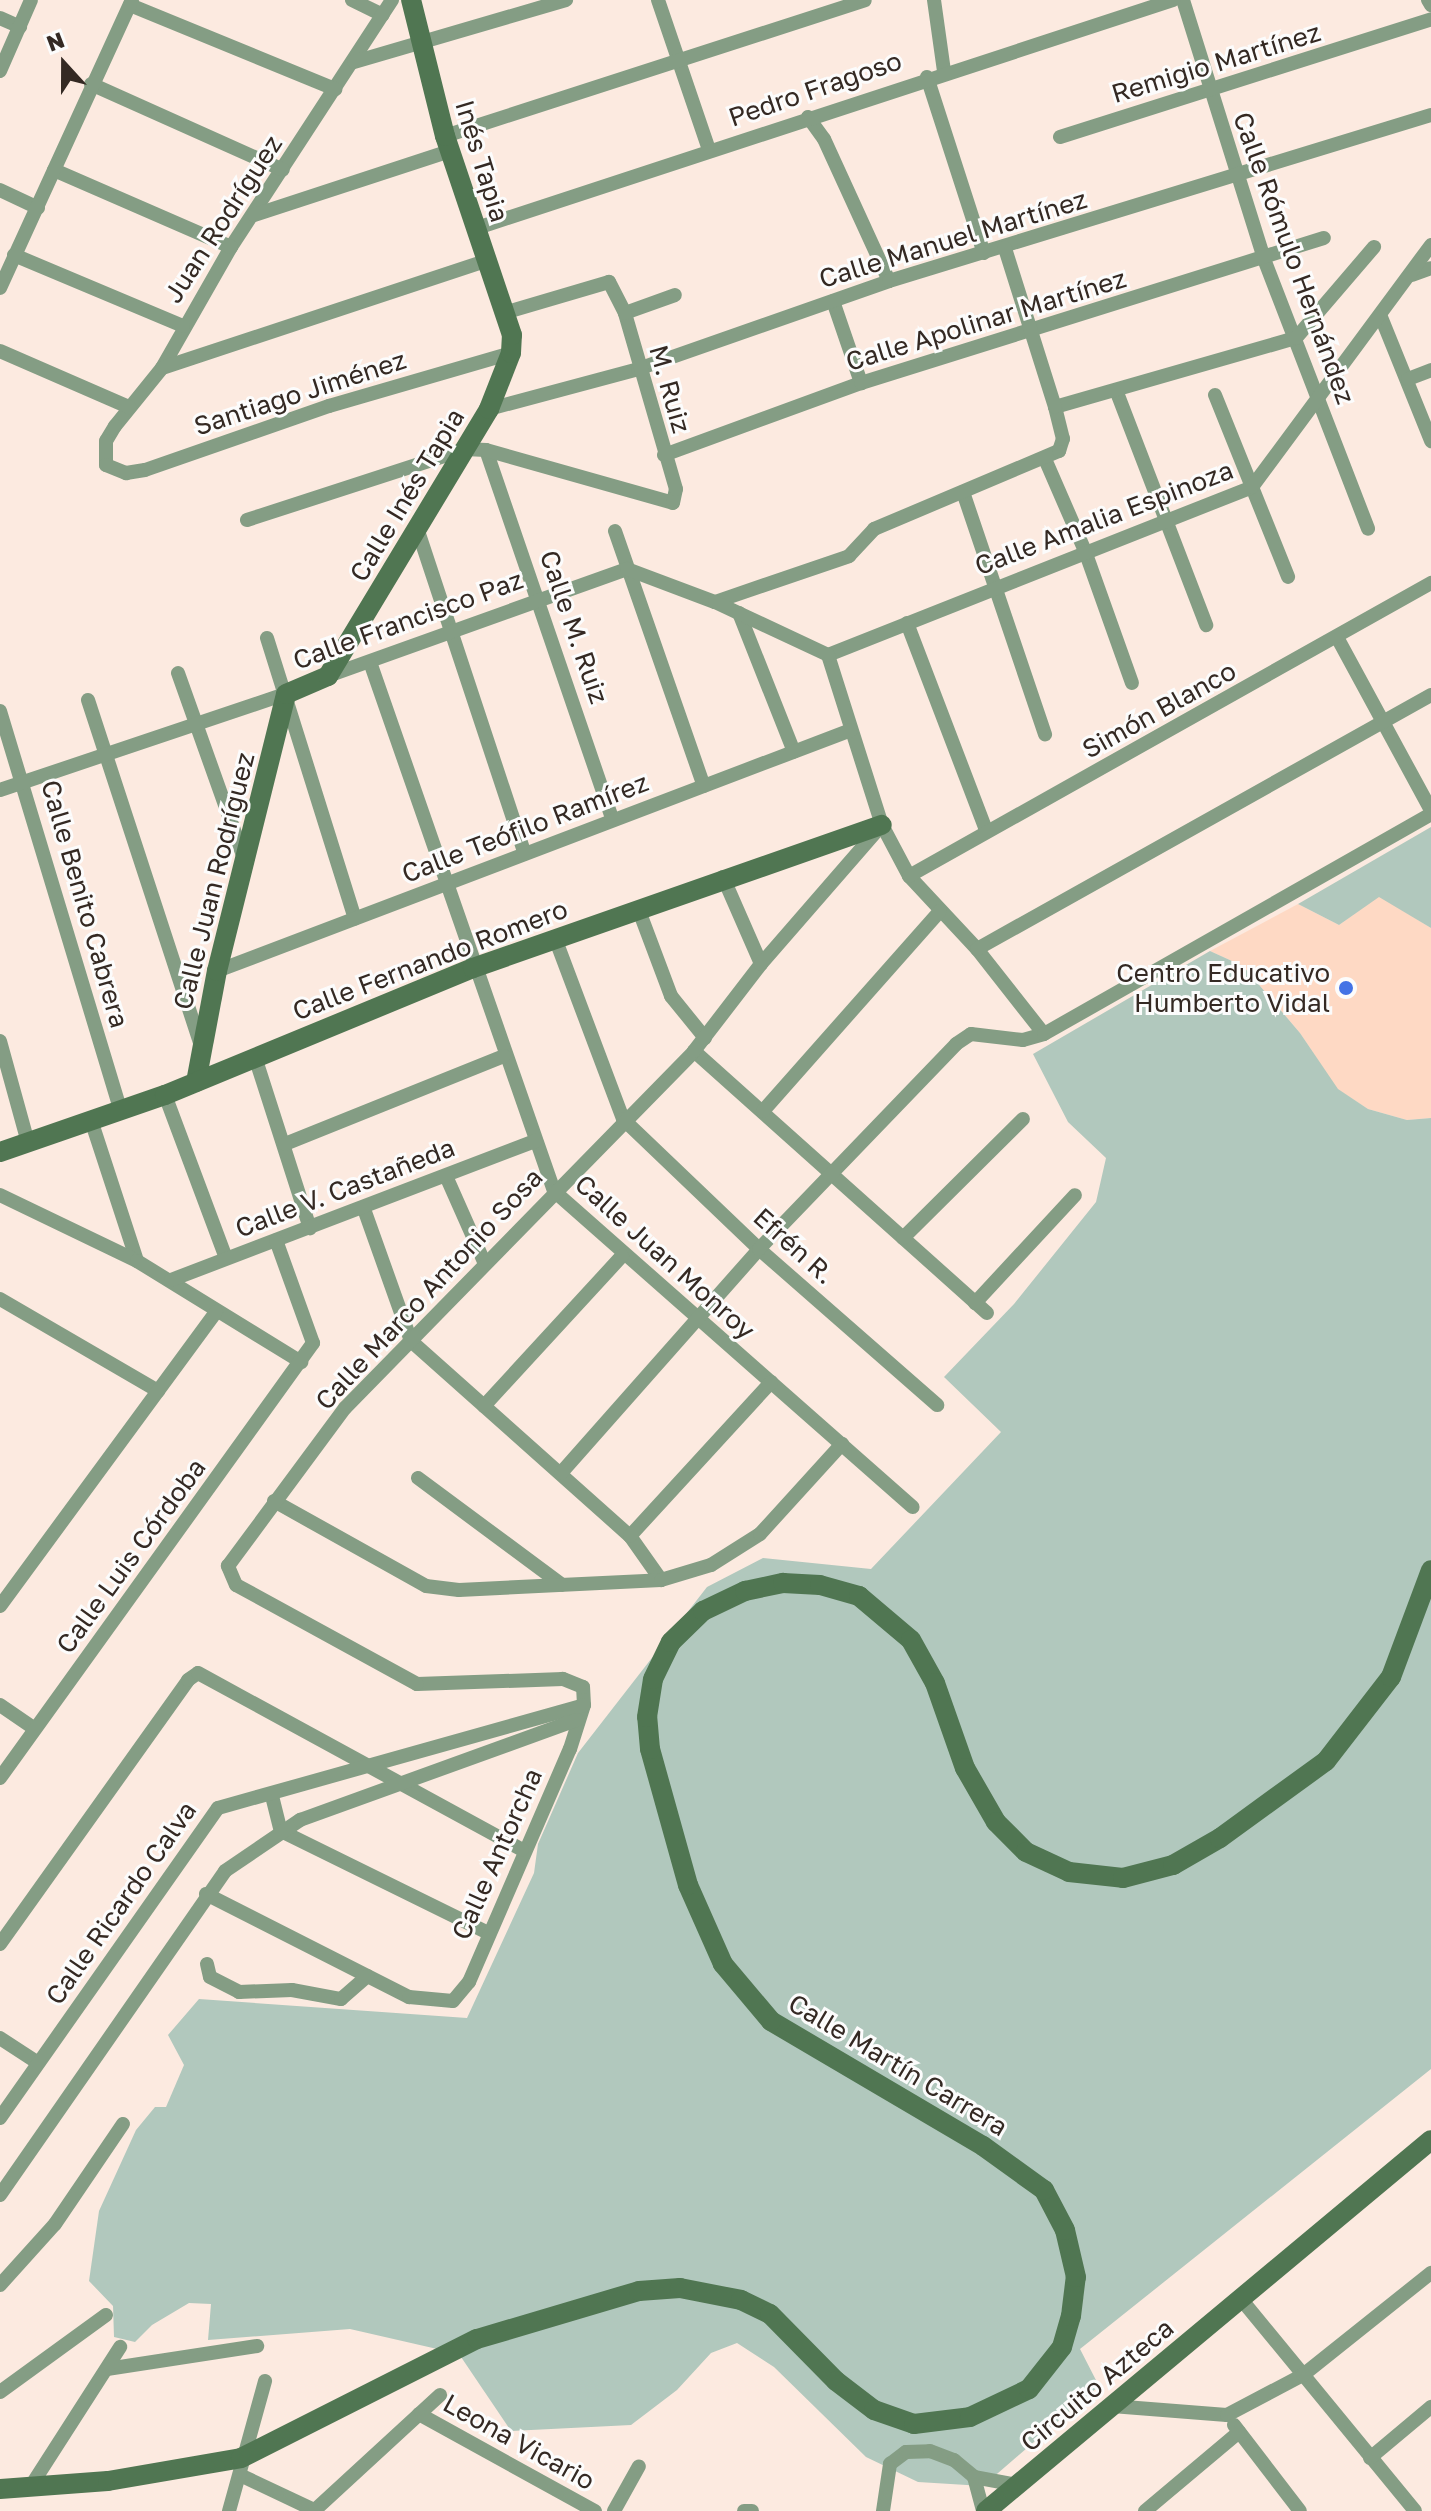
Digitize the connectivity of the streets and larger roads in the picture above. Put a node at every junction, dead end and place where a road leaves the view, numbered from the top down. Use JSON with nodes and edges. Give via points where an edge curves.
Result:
{"nodes":[{"id":1,"x":31,"y":0,"type":"edge"},
{"id":2,"x":352,"y":0,"type":"edge"},
{"id":3,"x":392,"y":0,"type":"edge"},
{"id":4,"x":411,"y":0,"type":"edge"},
{"id":5,"x":566,"y":0,"type":"edge"},
{"id":6,"x":658,"y":0,"type":"edge"},
{"id":7,"x":865,"y":0,"type":"edge"},
{"id":8,"x":934,"y":0,"type":"edge"},
{"id":9,"x":1173,"y":0,"type":"edge"},
{"id":10,"x":1183,"y":0,"type":"edge"},
{"id":11,"x":131,"y":3,"type":"edge"},
{"id":12,"x":383,"y":15,"type":"junction"},
{"id":13,"x":0,"y":18,"type":"edge"},
{"id":14,"x":1431,"y":19,"type":"edge"},
{"id":15,"x":20,"y":27,"type":"junction"},
{"id":16,"x":422,"y":45,"type":"junction"},
{"id":17,"x":678,"y":60,"type":"junction"},
{"id":18,"x":354,"y":62,"type":"junction"},
{"id":19,"x":0,"y":71,"type":"edge"},
{"id":20,"x":944,"y":71,"type":"junction"},
{"id":21,"x":927,"y":77,"type":"junction"},
{"id":22,"x":91,"y":84,"type":"junction"},
{"id":23,"x":335,"y":89,"type":"junction"},
{"id":24,"x":1210,"y":92,"type":"junction"},
{"id":25,"x":1431,"y":115,"type":"edge"},
{"id":26,"x":808,"y":117,"type":"junction"},
{"id":27,"x":1060,"y":137,"type":"dead end"},
{"id":28,"x":448,"y":143,"type":"junction"},
{"id":29,"x":709,"y":150,"type":"junction"},
{"id":30,"x":54,"y":170,"type":"junction"},
{"id":31,"x":283,"y":170,"type":"junction"},
{"id":32,"x":1236,"y":174,"type":"junction"},
{"id":33,"x":0,"y":190,"type":"edge"},
{"id":34,"x":38,"y":208,"type":"junction"},
{"id":35,"x":254,"y":215,"type":"junction"},
{"id":36,"x":474,"y":229,"type":"junction"},
{"id":37,"x":1324,"y":238,"type":"dead end"},
{"id":38,"x":1431,"y":245,"type":"edge"},
{"id":39,"x":231,"y":247,"type":"junction"},
{"id":40,"x":1374,"y":247,"type":"dead end"},
{"id":41,"x":1005,"y":248,"type":"junction"},
{"id":42,"x":984,"y":253,"type":"junction"},
{"id":43,"x":14,"y":255,"type":"junction"},
{"id":44,"x":1264,"y":259,"type":"junction"},
{"id":45,"x":486,"y":261,"type":"junction"},
{"id":46,"x":1431,"y":268,"type":"edge"},
{"id":47,"x":1412,"y":275,"type":"junction"},
{"id":48,"x":889,"y":281,"type":"junction"},
{"id":49,"x":0,"y":288,"type":"edge"},
{"id":50,"x":675,"y":295,"type":"dead end"},
{"id":51,"x":833,"y":301,"type":"junction"},
{"id":52,"x":504,"y":313,"type":"junction"},
{"id":53,"x":625,"y":313,"type":"junction"},
{"id":54,"x":1381,"y":317,"type":"junction"},
{"id":55,"x":183,"y":326,"type":"junction"},
{"id":56,"x":1034,"y":331,"type":"junction"},
{"id":57,"x":1296,"y":338,"type":"junction"},
{"id":58,"x":512,"y":344,"type":"junction"},
{"id":59,"x":0,"y":351,"type":"edge"},
{"id":60,"x":162,"y":368,"type":"junction"},
{"id":61,"x":638,"y":369,"type":"junction"},
{"id":62,"x":1431,"y":370,"type":"edge"},
{"id":63,"x":1408,"y":379,"type":"junction"},
{"id":64,"x":861,"y":383,"type":"junction"},
{"id":65,"x":1116,"y":390,"type":"junction"},
{"id":66,"x":1215,"y":395,"type":"dead end"},
{"id":67,"x":1320,"y":401,"type":"junction"},
{"id":68,"x":129,"y":407,"type":"junction"},
{"id":69,"x":1055,"y":407,"type":"junction"},
{"id":70,"x":489,"y":409,"type":"junction"},
{"id":71,"x":1431,"y":441,"type":"edge"},
{"id":72,"x":475,"y":450,"type":"junction"},
{"id":73,"x":664,"y":455,"type":"junction"},
{"id":74,"x":1045,"y":459,"type":"junction"},
{"id":75,"x":106,"y":465,"type":"joint"},
{"id":76,"x":1252,"y":487,"type":"junction"},
{"id":77,"x":963,"y":492,"type":"junction"},
{"id":78,"x":247,"y":520,"type":"dead end"},
{"id":79,"x":1163,"y":520,"type":"junction"},
{"id":80,"x":417,"y":528,"type":"junction"},
{"id":81,"x":1368,"y":529,"type":"dead end"},
{"id":82,"x":615,"y":531,"type":"dead end"},
{"id":83,"x":1085,"y":551,"type":"junction"},
{"id":84,"x":627,"y":569,"type":"junction"},
{"id":85,"x":1288,"y":577,"type":"dead end"},
{"id":86,"x":1431,"y":583,"type":"edge"},
{"id":87,"x":993,"y":586,"type":"junction"},
{"id":88,"x":540,"y":599,"type":"junction"},
{"id":89,"x":715,"y":602,"type":"junction"},
{"id":90,"x":739,"y":613,"type":"junction"},
{"id":91,"x":907,"y":623,"type":"junction"},
{"id":92,"x":1206,"y":625,"type":"dead end"},
{"id":93,"x":452,"y":631,"type":"junction"},
{"id":94,"x":267,"y":638,"type":"dead end"},
{"id":95,"x":1338,"y":639,"type":"junction"},
{"id":96,"x":828,"y":655,"type":"junction"},
{"id":97,"x":370,"y":662,"type":"junction"},
{"id":98,"x":178,"y":673,"type":"dead end"},
{"id":99,"x":328,"y":676,"type":"junction"},
{"id":100,"x":1132,"y":683,"type":"dead end"},
{"id":101,"x":286,"y":694,"type":"junction"},
{"id":102,"x":1431,"y":695,"type":"edge"},
{"id":103,"x":88,"y":700,"type":"dead end"},
{"id":104,"x":0,"y":711,"type":"edge"},
{"id":105,"x":194,"y":722,"type":"junction"},
{"id":106,"x":1383,"y":725,"type":"junction"},
{"id":107,"x":851,"y":730,"type":"junction"},
{"id":108,"x":1045,"y":734,"type":"dead end"},
{"id":109,"x":107,"y":751,"type":"junction"},
{"id":110,"x":794,"y":752,"type":"junction"},
{"id":111,"x":24,"y":781,"type":"junction"},
{"id":112,"x":704,"y":786,"type":"junction"},
{"id":113,"x":0,"y":790,"type":"edge"},
{"id":114,"x":1431,"y":812,"type":"edge"},
{"id":115,"x":613,"y":820,"type":"junction"},
{"id":116,"x":882,"y":825,"type":"junction"},
{"id":117,"x":986,"y":830,"type":"junction"},
{"id":118,"x":525,"y":854,"type":"junction"},
{"id":119,"x":246,"y":864,"type":"junction"},
{"id":120,"x":909,"y":876,"type":"junction"},
{"id":121,"x":723,"y":877,"type":"junction"},
{"id":122,"x":444,"y":885,"type":"junction"},
{"id":123,"x":638,"y":908,"type":"junction"},
{"id":124,"x":940,"y":911,"type":"junction"},
{"id":125,"x":355,"y":918,"type":"junction"},
{"id":126,"x":555,"y":938,"type":"junction"},
{"id":127,"x":977,"y":949,"type":"junction"},
{"id":128,"x":761,"y":964,"type":"junction"},
{"id":129,"x":473,"y":968,"type":"junction"},
{"id":130,"x":217,"y":971,"type":"junction"},
{"id":131,"x":1044,"y":1034,"type":"junction"},
{"id":132,"x":705,"y":1038,"type":"junction"},
{"id":133,"x":0,"y":1041,"type":"edge"},
{"id":134,"x":201,"y":1046,"type":"junction"},
{"id":135,"x":694,"y":1051,"type":"junction"},
{"id":136,"x":504,"y":1056,"type":"junction"},
{"id":137,"x":255,"y":1057,"type":"junction"},
{"id":138,"x":196,"y":1082,"type":"junction"},
{"id":139,"x":165,"y":1095,"type":"junction"},
{"id":140,"x":763,"y":1111,"type":"junction"},
{"id":141,"x":121,"y":1112,"type":"junction"},
{"id":142,"x":623,"y":1119,"type":"junction"},
{"id":143,"x":1023,"y":1119,"type":"dead end"},
{"id":144,"x":91,"y":1120,"type":"junction"},
{"id":145,"x":535,"y":1141,"type":"junction"},
{"id":146,"x":28,"y":1143,"type":"junction"},
{"id":147,"x":285,"y":1144,"type":"junction"},
{"id":148,"x":0,"y":1152,"type":"edge"},
{"id":149,"x":831,"y":1175,"type":"junction"},
{"id":150,"x":446,"y":1176,"type":"junction"},
{"id":151,"x":554,"y":1191,"type":"junction"},
{"id":152,"x":0,"y":1195,"type":"edge"},
{"id":153,"x":1075,"y":1195,"type":"dead end"},
{"id":154,"x":364,"y":1209,"type":"junction"},
{"id":155,"x":310,"y":1228,"type":"junction"},
{"id":156,"x":903,"y":1238,"type":"junction"},
{"id":157,"x":276,"y":1240,"type":"junction"},
{"id":158,"x":759,"y":1249,"type":"junction"},
{"id":159,"x":622,"y":1256,"type":"junction"},
{"id":160,"x":226,"y":1258,"type":"junction"},
{"id":161,"x":137,"y":1261,"type":"junction"},
{"id":162,"x":485,"y":1264,"type":"junction"},
{"id":163,"x":171,"y":1280,"type":"junction"},
{"id":164,"x":0,"y":1299,"type":"edge"},
{"id":165,"x":975,"y":1303,"type":"junction"},
{"id":166,"x":216,"y":1312,"type":"junction"},
{"id":167,"x":987,"y":1313,"type":"dead end"},
{"id":168,"x":697,"y":1320,"type":"junction"},
{"id":169,"x":411,"y":1341,"type":"junction"},
{"id":170,"x":301,"y":1362,"type":"junction"},
{"id":171,"x":771,"y":1382,"type":"junction"},
{"id":172,"x":158,"y":1391,"type":"junction"},
{"id":173,"x":937,"y":1405,"type":"dead end"},
{"id":174,"x":484,"y":1406,"type":"junction"},
{"id":175,"x":842,"y":1444,"type":"junction"},
{"id":176,"x":561,"y":1473,"type":"junction"},
{"id":177,"x":418,"y":1478,"type":"dead end"},
{"id":178,"x":274,"y":1501,"type":"junction"},
{"id":179,"x":913,"y":1507,"type":"dead end"},
{"id":180,"x":630,"y":1536,"type":"junction"},
{"id":181,"x":1431,"y":1570,"type":"edge"},
{"id":182,"x":661,"y":1580,"type":"junction"},
{"id":183,"x":562,"y":1585,"type":"junction"},
{"id":184,"x":2,"y":1601,"type":"edge"},
{"id":185,"x":0,"y":1705,"type":"edge"},
{"id":186,"x":584,"y":1705,"type":"junction"},
{"id":187,"x":577,"y":1720,"type":"junction"},
{"id":188,"x":35,"y":1729,"type":"junction"},
{"id":189,"x":372,"y":1767,"type":"junction"},
{"id":190,"x":0,"y":1778,"type":"edge"},
{"id":191,"x":397,"y":1786,"type":"junction"},
{"id":192,"x":272,"y":1796,"type":"junction"},
{"id":193,"x":281,"y":1831,"type":"junction"},
{"id":194,"x":522,"y":1850,"type":"junction"},
{"id":195,"x":206,"y":1894,"type":"junction"},
{"id":196,"x":488,"y":1933,"type":"junction"},
{"id":197,"x":0,"y":1944,"type":"edge"},
{"id":198,"x":207,"y":1964,"type":"dead end"},
{"id":199,"x":367,"y":1976,"type":"junction"},
{"id":200,"x":0,"y":2038,"type":"edge"},
{"id":201,"x":38,"y":2063,"type":"junction"},
{"id":202,"x":0,"y":2118,"type":"edge"},
{"id":203,"x":123,"y":2124,"type":"dead end"},
{"id":204,"x":1431,"y":2140,"type":"edge"},
{"id":205,"x":0,"y":2195,"type":"edge"},
{"id":206,"x":1431,"y":2273,"type":"edge"},
{"id":207,"x":0,"y":2285,"type":"edge"},
{"id":208,"x":1241,"y":2299,"type":"junction"},
{"id":209,"x":106,"y":2315,"type":"dead end"},
{"id":210,"x":257,"y":2346,"type":"dead end"},
{"id":211,"x":120,"y":2347,"type":"dead end"},
{"id":212,"x":107,"y":2369,"type":"junction"},
{"id":213,"x":1303,"y":2375,"type":"junction"},
{"id":214,"x":265,"y":2381,"type":"dead end"},
{"id":215,"x":0,"y":2392,"type":"edge"},
{"id":216,"x":440,"y":2395,"type":"dead end"},
{"id":217,"x":1112,"y":2406,"type":"junction"},
{"id":218,"x":1431,"y":2407,"type":"edge"},
{"id":219,"x":419,"y":2414,"type":"junction"},
{"id":220,"x":1227,"y":2415,"type":"junction"},
{"id":221,"x":1239,"y":2432,"type":"junction"},
{"id":222,"x":1370,"y":2458,"type":"junction"},
{"id":223,"x":639,"y":2466,"type":"dead end"},
{"id":224,"x":241,"y":2467,"type":"junction"},
{"id":225,"x":974,"y":2477,"type":"junction"},
{"id":226,"x":1017,"y":2485,"type":"junction"},
{"id":227,"x":0,"y":2489,"type":"edge"},
{"id":228,"x":29,"y":2489,"type":"junction"},
{"id":229,"x":229,"y":2511,"type":"edge"},
{"id":230,"x":316,"y":2511,"type":"edge"},
{"id":231,"x":595,"y":2511,"type":"edge"},
{"id":232,"x":614,"y":2511,"type":"edge"},
{"id":233,"x":744,"y":2511,"type":"edge"},
{"id":234,"x":752,"y":2511,"type":"edge"},
{"id":235,"x":883,"y":2511,"type":"edge"},
{"id":236,"x":984,"y":2511,"type":"edge"},
{"id":237,"x":1145,"y":2511,"type":"edge"},
{"id":238,"x":1299,"y":2511,"type":"edge"},
{"id":239,"x":1415,"y":2511,"type":"edge"}],
"edges":[{"from":1,"to":15,"type":"street"},
{"from":2,"to":12,"type":"street"},
{"from":3,"to":12,"type":"street","name":"Juan Rodríguez"},
{"from":4,"to":16,"type":"street","name":"Inés Tapia"},
{"from":5,"to":16,"type":"street"},
{"from":6,"to":17,"type":"street"},
{"from":7,"to":17,"type":"street"},
{"from":8,"to":20,"type":"street"},
{"from":9,"to":20,"type":"street","name":"Pedro Fragoso"},
{"from":10,"to":24,"type":"street","name":"Calle Rómulo Hernández"},
{"from":11,"to":22,"type":"street"},
{"from":11,"to":23,"type":"street"},
{"from":12,"to":18,"type":"street","name":"Juan Rodríguez"},
{"from":13,"to":15,"type":"street"},
{"from":14,"to":24,"type":"street","name":"Remigio Martínez"},
{"from":15,"to":19,"type":"street"},
{"from":16,"to":18,"type":"street"},
{"from":16,"to":28,"type":"street","name":"Inés Tapia"},
{"from":17,"to":28,"type":"street"},
{"from":17,"to":29,"type":"street"},
{"from":18,"to":23,"type":"street","name":"Juan Rodríguez"},
{"from":20,"to":21,"type":"street","name":"Pedro Fragoso"},
{"from":21,"to":26,"type":"street","name":"Pedro Fragoso"},
{"from":21,"to":42,"type":"street"},
{"from":22,"to":30,"type":"street"},
{"from":22,"to":31,"type":"street"},
{"from":23,"to":31,"type":"street","name":"Juan Rodríguez"},
{"from":24,"to":27,"type":"street","name":"Remigio Martínez"},
{"from":24,"to":32,"type":"street","name":"Calle Rómulo Hernández"},
{"from":25,"to":32,"type":"street","name":"Calle Manuel Martínez"},
{"from":26,"to":29,"type":"street","name":"Pedro Fragoso"},
{"from":26,"to":48,"type":"street","via":[[824,139]]},
{"from":28,"to":35,"type":"street"},
{"from":28,"to":36,"type":"street","name":"Inés Tapia"},
{"from":29,"to":36,"type":"street","name":"Pedro Fragoso"},
{"from":30,"to":34,"type":"street"},
{"from":30,"to":39,"type":"street"},
{"from":31,"to":35,"type":"street","name":"Juan Rodríguez"},
{"from":32,"to":41,"type":"street","name":"Calle Manuel Martínez"},
{"from":32,"to":44,"type":"street","name":"Calle Rómulo Hernández"},
{"from":33,"to":34,"type":"street"},
{"from":34,"to":43,"type":"street"},
{"from":35,"to":39,"type":"street","name":"Juan Rodríguez"},
{"from":36,"to":45,"type":"street","name":"Inés Tapia"},
{"from":37,"to":44,"type":"street","name":"Calle Apolinar Martínez"},
{"from":38,"to":47,"type":"street","name":"Calle Amalia Espinoza"},
{"from":39,"to":55,"type":"street","name":"Juan Rodríguez"},
{"from":40,"to":57,"type":"street"},
{"from":41,"to":42,"type":"street","name":"Calle Manuel Martínez"},
{"from":41,"to":56,"type":"street"},
{"from":42,"to":48,"type":"street","name":"Calle Manuel Martínez"},
{"from":43,"to":49,"type":"street"},
{"from":43,"to":55,"type":"street"},
{"from":44,"to":56,"type":"street","name":"Calle Apolinar Martínez"},
{"from":44,"to":57,"type":"street","name":"Calle Rómulo Hernández"},
{"from":45,"to":52,"type":"street","name":"Inés Tapia"},
{"from":45,"to":60,"type":"street"},
{"from":46,"to":47,"type":"street"},
{"from":47,"to":54,"type":"street","name":"Calle Amalia Espinoza"},
{"from":48,"to":51,"type":"street","name":"Calle Manuel Martínez"},
{"from":50,"to":53,"type":"street"},
{"from":51,"to":61,"type":"street","name":"Calle Manuel Martínez"},
{"from":51,"to":64,"type":"street"},
{"from":52,"to":53,"type":"street","name":"M. Ruiz","via":[[609,282]]},
{"from":52,"to":58,"type":"street","name":"Inés Tapia"},
{"from":53,"to":61,"type":"street","name":"M. Ruiz"},
{"from":54,"to":63,"type":"street"},
{"from":54,"to":67,"type":"street","name":"Calle Amalia Espinoza"},
{"from":55,"to":60,"type":"street","name":"Juan Rodríguez"},
{"from":56,"to":64,"type":"street","name":"Calle Apolinar Martínez"},
{"from":56,"to":69,"type":"street"},
{"from":57,"to":65,"type":"street"},
{"from":57,"to":67,"type":"street","name":"Calle Rómulo Hernández"},
{"from":58,"to":70,"type":"street","name":"Calle Inés Tapia"},
{"from":58,"to":75,"type":"street","name":"Santiago Jiménez","via":[[145,470],[126,473]]},
{"from":59,"to":68,"type":"street"},
{"from":60,"to":68,"type":"street","name":"Juan Rodríguez"},
{"from":61,"to":70,"type":"street","name":"Calle Manuel Martínez"},
{"from":61,"to":73,"type":"street","name":"M. Ruiz"},
{"from":62,"to":63,"type":"street"},
{"from":63,"to":71,"type":"street"},
{"from":64,"to":73,"type":"street","name":"Calle Apolinar Martínez"},
{"from":65,"to":69,"type":"street"},
{"from":65,"to":79,"type":"street"},
{"from":66,"to":76,"type":"street"},
{"from":67,"to":76,"type":"street","name":"Calle Amalia Espinoza"},
{"from":67,"to":81,"type":"street","name":"Calle Rómulo Hernández"},
{"from":68,"to":75,"type":"street","name":"Juan Rodríguez","via":[[106,441]]},
{"from":69,"to":74,"type":"street","via":[[1063,439],[1059,451]]},
{"from":70,"to":72,"type":"street","name":"Calle Inés Tapia"},
{"from":72,"to":73,"type":"street","name":"M. Ruiz","via":[[666,505],[677,497]]},
{"from":72,"to":78,"type":"street"},
{"from":72,"to":80,"type":"street","name":"Calle Inés Tapia"},
{"from":72,"to":88,"type":"street","name":"Calle M. Ruiz"},
{"from":74,"to":77,"type":"street"},
{"from":74,"to":83,"type":"street"},
{"from":76,"to":79,"type":"street","name":"Calle Amalia Espinoza"},
{"from":76,"to":85,"type":"street"},
{"from":77,"to":87,"type":"street"},
{"from":77,"to":89,"type":"street","via":[[874,529],[849,556]]},
{"from":79,"to":83,"type":"street","name":"Calle Amalia Espinoza"},
{"from":79,"to":92,"type":"street"},
{"from":80,"to":93,"type":"street"},
{"from":80,"to":99,"type":"street","name":"Calle Inés Tapia"},
{"from":82,"to":84,"type":"street"},
{"from":83,"to":87,"type":"street","name":"Calle Amalia Espinoza"},
{"from":83,"to":100,"type":"street"},
{"from":84,"to":88,"type":"street","name":"Calle Francisco Paz"},
{"from":84,"to":89,"type":"street"},
{"from":84,"to":112,"type":"street"},
{"from":86,"to":95,"type":"street","name":"Simón Blanco"},
{"from":87,"to":91,"type":"street","name":"Calle Amalia Espinoza"},
{"from":87,"to":108,"type":"street"},
{"from":88,"to":93,"type":"street","name":"Calle Francisco Paz"},
{"from":88,"to":115,"type":"street","name":"Calle M. Ruiz"},
{"from":89,"to":90,"type":"street"},
{"from":90,"to":96,"type":"street"},
{"from":90,"to":110,"type":"street"},
{"from":91,"to":96,"type":"street","name":"Calle Amalia Espinoza"},
{"from":91,"to":117,"type":"street"},
{"from":93,"to":97,"type":"street","name":"Calle Francisco Paz"},
{"from":93,"to":118,"type":"street"},
{"from":94,"to":101,"type":"street"},
{"from":95,"to":106,"type":"street"},
{"from":95,"to":117,"type":"street","name":"Simón Blanco","via":[[1156,733],[1073,786]]},
{"from":96,"to":107,"type":"street"},
{"from":97,"to":99,"type":"street","name":"Calle Francisco Paz"},
{"from":97,"to":122,"type":"street","name":"Calle Juan Monroy"},
{"from":98,"to":105,"type":"street"},
{"from":99,"to":101,"type":"street","name":"Calle Francisco Paz"},
{"from":101,"to":105,"type":"street","name":"Calle Francisco Paz"},
{"from":101,"to":119,"type":"street","name":"Calle Juan Rodríguez"},
{"from":101,"to":125,"type":"street"},
{"from":102,"to":106,"type":"street"},
{"from":103,"to":109,"type":"street"},
{"from":104,"to":111,"type":"street","name":"Calle Benito Cabrera"},
{"from":105,"to":109,"type":"street","name":"Calle Francisco Paz"},
{"from":105,"to":119,"type":"street"},
{"from":106,"to":114,"type":"street"},
{"from":106,"to":127,"type":"street"},
{"from":107,"to":110,"type":"street","name":"Calle Teófilo Ramírez"},
{"from":107,"to":116,"type":"street"},
{"from":109,"to":111,"type":"street","name":"Calle Francisco Paz"},
{"from":109,"to":134,"type":"street"},
{"from":110,"to":112,"type":"street","name":"Calle Teófilo Ramírez"},
{"from":111,"to":113,"type":"street","name":"Calle Francisco Paz"},
{"from":111,"to":141,"type":"street","name":"Calle Benito Cabrera"},
{"from":112,"to":115,"type":"street","name":"Calle Teófilo Ramírez"},
{"from":114,"to":131,"type":"street"},
{"from":115,"to":118,"type":"street","name":"Calle Teófilo Ramírez"},
{"from":116,"to":120,"type":"street"},
{"from":116,"to":121,"type":"street","name":"Calle Fernando Romero"},
{"from":116,"to":128,"type":"street"},
{"from":117,"to":120,"type":"street","name":"Simón Blanco"},
{"from":118,"to":122,"type":"street","name":"Calle Teófilo Ramírez"},
{"from":119,"to":130,"type":"street","name":"Calle Juan Rodríguez"},
{"from":120,"to":124,"type":"street"},
{"from":121,"to":123,"type":"street","name":"Calle Fernando Romero"},
{"from":121,"to":128,"type":"street"},
{"from":122,"to":125,"type":"street","name":"Calle Teófilo Ramírez"},
{"from":122,"to":129,"type":"street","name":"Calle Juan Monroy"},
{"from":123,"to":126,"type":"street","name":"Calle Fernando Romero"},
{"from":123,"to":132,"type":"street","via":[[671,996]]},
{"from":124,"to":127,"type":"street"},
{"from":124,"to":140,"type":"street"},
{"from":125,"to":130,"type":"street","name":"Calle Teófilo Ramírez"},
{"from":126,"to":129,"type":"street","name":"Calle Fernando Romero"},
{"from":126,"to":142,"type":"street"},
{"from":127,"to":131,"type":"street"},
{"from":128,"to":132,"type":"street"},
{"from":129,"to":136,"type":"street","name":"Calle Juan Monroy"},
{"from":129,"to":137,"type":"street","name":"Calle Fernando Romero"},
{"from":130,"to":134,"type":"street","name":"Calle Juan Rodríguez"},
{"from":131,"to":149,"type":"street","via":[[1023,1040],[971,1034]]},
{"from":132,"to":135,"type":"street"},
{"from":133,"to":146,"type":"street"},
{"from":134,"to":138,"type":"street","name":"Calle Juan Rodríguez"},
{"from":135,"to":140,"type":"street"},
{"from":135,"to":142,"type":"street","name":"Calle Marco Antonio Sosa"},
{"from":136,"to":145,"type":"street","name":"Calle Juan Monroy"},
{"from":136,"to":147,"type":"street"},
{"from":137,"to":138,"type":"street","name":"Calle Fernando Romero"},
{"from":137,"to":147,"type":"street"},
{"from":138,"to":139,"type":"street","name":"Calle Fernando Romero"},
{"from":139,"to":141,"type":"street","name":"Calle Fernando Romero"},
{"from":139,"to":160,"type":"street"},
{"from":140,"to":149,"type":"street"},
{"from":141,"to":144,"type":"street","name":"Calle Fernando Romero"},
{"from":142,"to":151,"type":"street","name":"Calle Marco Antonio Sosa"},
{"from":142,"to":158,"type":"street","name":"Efrén R."},
{"from":143,"to":156,"type":"street"},
{"from":144,"to":146,"type":"street","name":"Calle Fernando Romero"},
{"from":144,"to":161,"type":"street"},
{"from":145,"to":150,"type":"street","name":"Calle V. Castañeda"},
{"from":145,"to":151,"type":"street","name":"Calle Juan Monroy"},
{"from":146,"to":148,"type":"street","name":"Calle Fernando Romero"},
{"from":147,"to":155,"type":"street"},
{"from":149,"to":156,"type":"street"},
{"from":149,"to":158,"type":"street"},
{"from":150,"to":154,"type":"street","name":"Calle V. Castañeda"},
{"from":150,"to":162,"type":"street"},
{"from":151,"to":159,"type":"street","name":"Calle Juan Monroy"},
{"from":151,"to":162,"type":"street","name":"Calle Marco Antonio Sosa"},
{"from":152,"to":161,"type":"street"},
{"from":153,"to":165,"type":"street"},
{"from":154,"to":155,"type":"street","name":"Calle V. Castañeda"},
{"from":154,"to":169,"type":"street"},
{"from":155,"to":157,"type":"street","name":"Calle V. Castañeda"},
{"from":156,"to":165,"type":"street"},
{"from":157,"to":160,"type":"street","name":"Calle V. Castañeda"},
{"from":157,"to":170,"type":"street","via":[[313,1343]]},
{"from":158,"to":168,"type":"street"},
{"from":158,"to":173,"type":"street","name":"Efrén R."},
{"from":159,"to":168,"type":"street","name":"Calle Juan Monroy"},
{"from":159,"to":174,"type":"street"},
{"from":160,"to":163,"type":"street","name":"Calle V. Castañeda"},
{"from":161,"to":163,"type":"street"},
{"from":162,"to":169,"type":"street","name":"Calle Marco Antonio Sosa"},
{"from":163,"to":166,"type":"street"},
{"from":164,"to":172,"type":"street"},
{"from":165,"to":167,"type":"street"},
{"from":166,"to":170,"type":"street"},
{"from":166,"to":172,"type":"street"},
{"from":168,"to":171,"type":"street","name":"Calle Juan Monroy"},
{"from":168,"to":176,"type":"street"},
{"from":169,"to":174,"type":"street"},
{"from":169,"to":178,"type":"street","name":"Calle Marco Antonio Sosa","via":[[345,1408]]},
{"from":170,"to":188,"type":"street","name":"Calle Luis Córdoba"},
{"from":171,"to":175,"type":"street","name":"Calle Juan Monroy"},
{"from":171,"to":180,"type":"street"},
{"from":172,"to":184,"type":"street"},
{"from":174,"to":176,"type":"street"},
{"from":175,"to":179,"type":"street","name":"Calle Juan Monroy"},
{"from":175,"to":182,"type":"street","via":[[760,1534],[711,1565]]},
{"from":176,"to":180,"type":"street"},
{"from":177,"to":183,"type":"street"},
{"from":178,"to":183,"type":"street","via":[[426,1586],[459,1590]]},
{"from":178,"to":186,"type":"street","name":"Calle Marco Antonio Sosa","via":[[228,1566],[231,1580],[417,1684],[563,1679],[583,1687]]},
{"from":180,"to":182,"type":"street"},
{"from":181,"to":224,"type":"street","name":"Calle Martín Carrera","via":[[1391,1677],[1326,1761],[1276,1800],[1173,1865],[1123,1878],[1069,1872],[1026,1852],[996,1822],[965,1768],[935,1683],[911,1640],[859,1596],[820,1585],[783,1583],[745,1591],[703,1611],[671,1642],[653,1679],[650,1749],[688,1885],[723,1964],[771,2021],[983,2146],[1044,2190],[1065,2230],[1076,2277],[1071,2316],[1062,2347],[1029,2389],[970,2417],[914,2424],[874,2410],[836,2381],[770,2314],[741,2300],[680,2288],[639,2291],[477,2339]]},
{"from":182,"to":183,"type":"street"},
{"from":185,"to":188,"type":"street"},
{"from":186,"to":187,"type":"street","name":"Calle Antorcha"},
{"from":186,"to":189,"type":"street","name":"Calle Ricardo Calva"},
{"from":187,"to":191,"type":"street"},
{"from":187,"to":194,"type":"street","name":"Calle Antorcha","via":[[570,1749]]},
{"from":188,"to":190,"type":"street","name":"Calle Luis Córdoba"},
{"from":189,"to":191,"type":"street"},
{"from":189,"to":192,"type":"street","name":"Calle Ricardo Calva"},
{"from":189,"to":197,"type":"street","via":[[198,1673]]},
{"from":191,"to":193,"type":"street"},
{"from":191,"to":194,"type":"street"},
{"from":192,"to":193,"type":"street"},
{"from":192,"to":201,"type":"street","name":"Calle Ricardo Calva","via":[[211,1814]]},
{"from":193,"to":195,"type":"street","via":[[225,1871]]},
{"from":193,"to":196,"type":"street"},
{"from":194,"to":196,"type":"street","name":"Calle Antorcha"},
{"from":195,"to":199,"type":"street"},
{"from":195,"to":205,"type":"street"},
{"from":196,"to":199,"type":"street","name":"Calle Antorcha","via":[[469,1982],[453,2001],[409,1997]]},
{"from":198,"to":199,"type":"street","via":[[210,1977],[239,1992],[292,1990],[341,1999]]},
{"from":200,"to":201,"type":"street"},
{"from":201,"to":202,"type":"street","name":"Calle Ricardo Calva"},
{"from":203,"to":207,"type":"street","via":[[55,2224]]},
{"from":204,"to":208,"type":"street","name":"Circuito Azteca"},
{"from":206,"to":213,"type":"street"},
{"from":208,"to":213,"type":"street"},
{"from":208,"to":217,"type":"street","name":"Circuito Azteca"},
{"from":209,"to":215,"type":"street"},
{"from":210,"to":212,"type":"street"},
{"from":211,"to":212,"type":"street"},
{"from":212,"to":228,"type":"street"},
{"from":213,"to":220,"type":"street"},
{"from":213,"to":222,"type":"street"},
{"from":214,"to":224,"type":"street"},
{"from":216,"to":219,"type":"street"},
{"from":217,"to":220,"type":"street"},
{"from":217,"to":226,"type":"street","name":"Circuito Azteca"},
{"from":218,"to":222,"type":"street"},
{"from":219,"to":230,"type":"street"},
{"from":219,"to":231,"type":"street","name":"Leona Vicario"},
{"from":220,"to":221,"type":"street"},
{"from":221,"to":237,"type":"street"},
{"from":221,"to":238,"type":"street"},
{"from":222,"to":239,"type":"street"},
{"from":223,"to":232,"type":"street"},
{"from":224,"to":228,"type":"street","name":"Calle Martín Carrera"},
{"from":224,"to":229,"type":"street"},
{"from":224,"to":230,"type":"street"},
{"from":225,"to":226,"type":"street"},
{"from":225,"to":235,"type":"street","via":[[954,2460],[930,2451],[906,2452],[890,2464]]},
{"from":225,"to":236,"type":"street"},
{"from":226,"to":236,"type":"street","name":"Circuito Azteca"},
{"from":227,"to":228,"type":"street","name":"Calle Martín Carrera"},
{"from":233,"to":234,"type":"street"}]}
